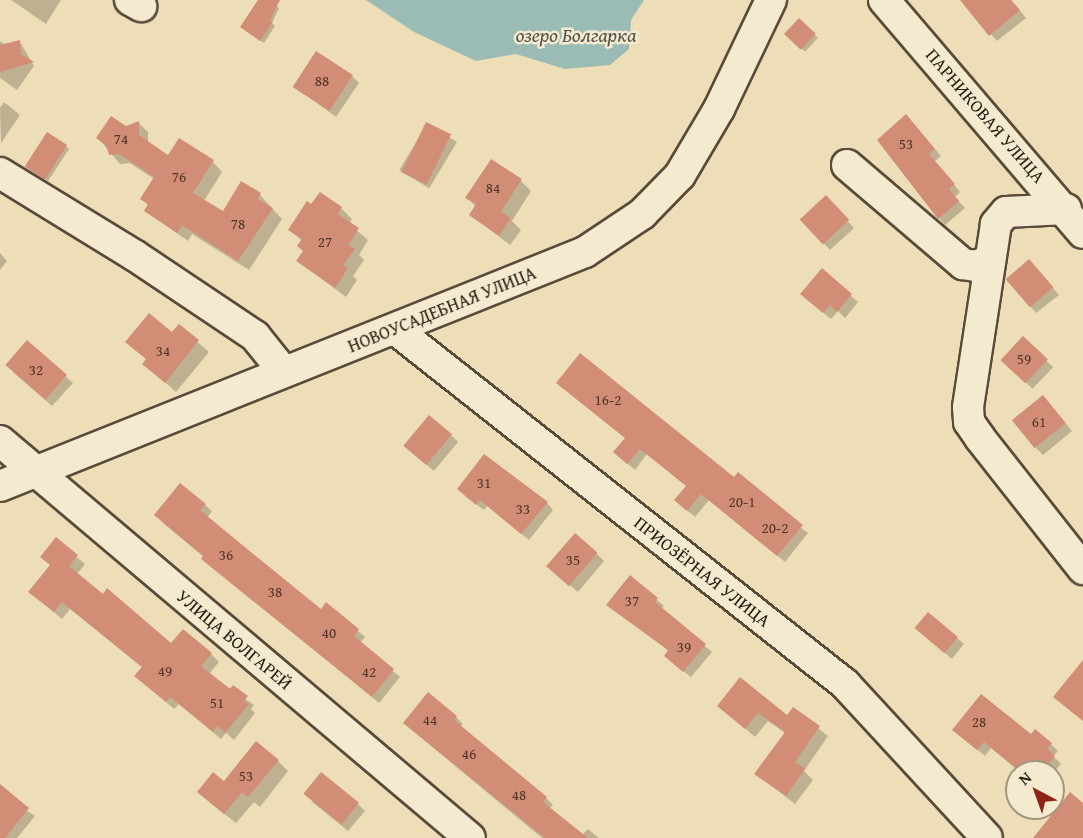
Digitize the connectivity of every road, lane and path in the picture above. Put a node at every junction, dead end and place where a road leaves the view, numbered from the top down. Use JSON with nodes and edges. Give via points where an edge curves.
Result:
{"nodes":[{"id":1,"x":771,"y":0,"type":"edge"},
{"id":2,"x":884,"y":0,"type":"edge"},
{"id":3,"x":847,"y":165,"type":"dead end"},
{"id":4,"x":0,"y":173,"type":"edge"},
{"id":5,"x":1076,"y":219,"type":"edge"},
{"id":6,"x":989,"y":261,"type":"junction"},
{"id":7,"x":396,"y":330,"type":"junction"},
{"id":8,"x":284,"y":372,"type":"junction"},
{"id":9,"x":0,"y":441,"type":"edge"},
{"id":10,"x":36,"y":471,"type":"junction"},
{"id":11,"x":0,"y":486,"type":"edge"},
{"id":12,"x":1083,"y":569,"type":"edge"},
{"id":13,"x":470,"y":838,"type":"edge"},
{"id":14,"x":987,"y":838,"type":"edge"}],
"edges":[{"from":1,"to":7,"type":"street","name":"НОВОУСАДЕБНАЯ УЛИЦА","via":[[719,109],[680,175],[642,214],[585,252]]},
{"from":2,"to":5,"type":"street","name":"ПАРНИКОВАЯ УЛИЦА"},
{"from":3,"to":6,"type":"street","via":[[963,264],[975,266]]},
{"from":4,"to":8,"type":"street","via":[[134,255],[255,336]]},
{"from":5,"to":6,"type":"street","via":[[1006,212],[996,224]]},
{"from":6,"to":12,"type":"street","via":[[969,422]]},
{"from":7,"to":8,"type":"street","name":"НОВОУСАДЕБНАЯ УЛИЦА"},
{"from":7,"to":14,"type":"street","name":"ПРИОЗЁРНАЯ УЛИЦА","via":[[845,684]]},
{"from":8,"to":10,"type":"street","name":"НОВОУСАДЕБНАЯ УЛИЦА"},
{"from":9,"to":10,"type":"street","name":"УЛИЦА ВОЛГАРЕЙ"},
{"from":10,"to":11,"type":"street","name":"НОВОУСАДЕБНАЯ УЛИЦА"},
{"from":10,"to":13,"type":"street","name":"УЛИЦА ВОЛГАРЕЙ"}]}
